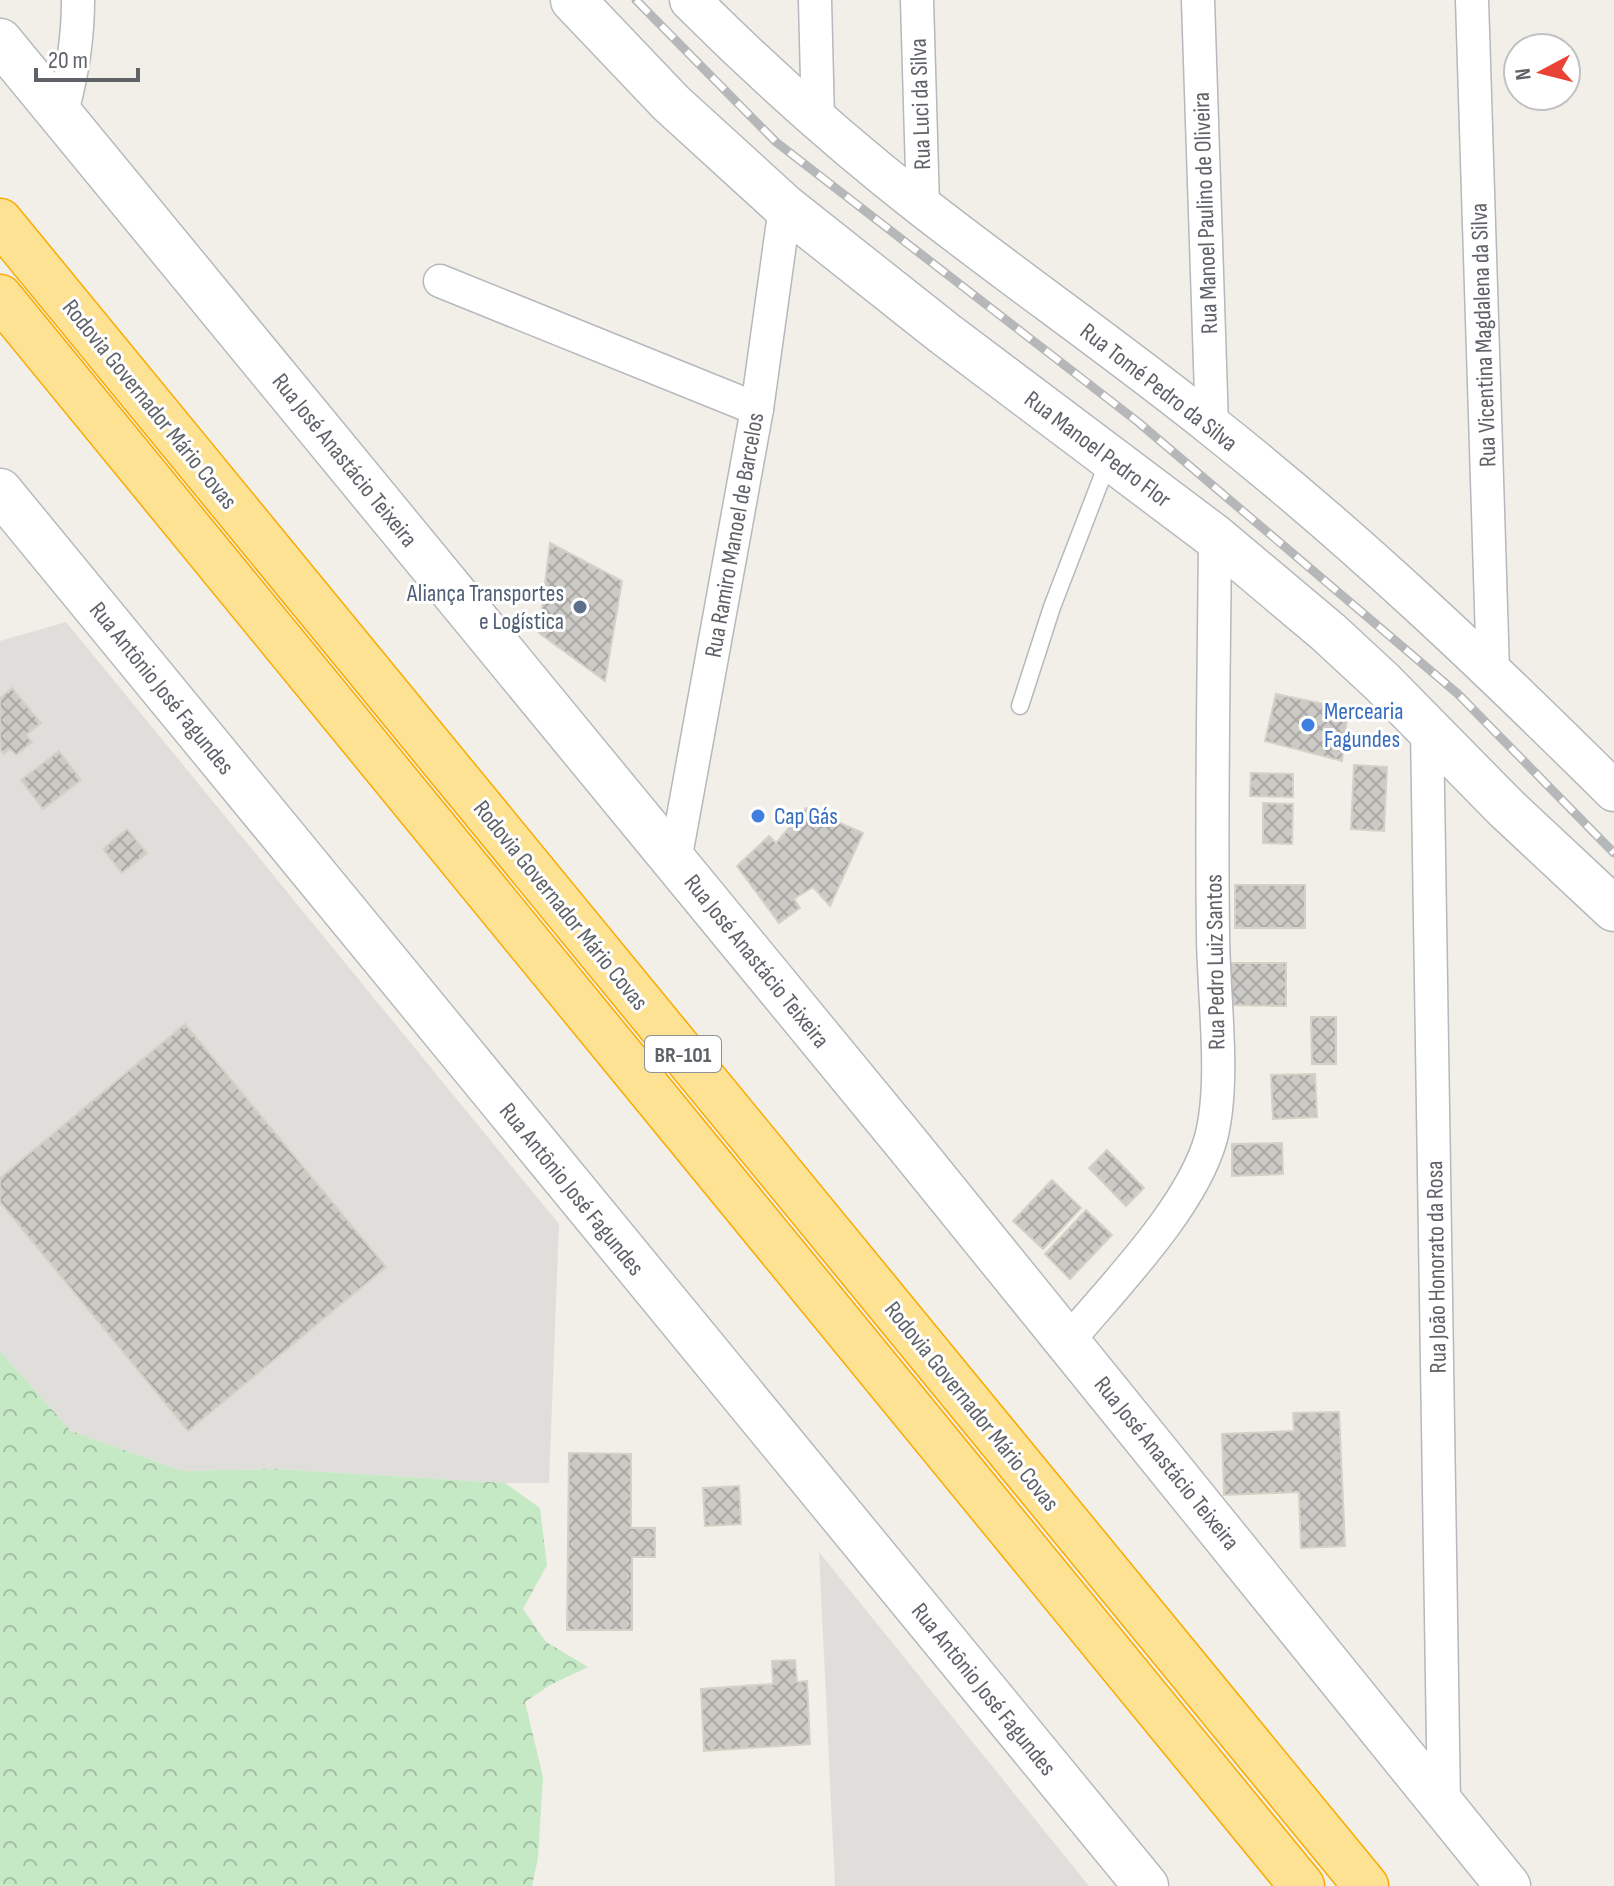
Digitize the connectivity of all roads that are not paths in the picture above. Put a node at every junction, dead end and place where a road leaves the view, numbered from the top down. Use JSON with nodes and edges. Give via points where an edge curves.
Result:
{"nodes":[{"id":1,"x":78,"y":0,"type":"edge"},
{"id":2,"x":573,"y":0,"type":"edge"},
{"id":3,"x":690,"y":0,"type":"edge"},
{"id":4,"x":815,"y":0,"type":"edge"},
{"id":5,"x":917,"y":0,"type":"edge"},
{"id":6,"x":1198,"y":0,"type":"edge"},
{"id":7,"x":1472,"y":0,"type":"edge"},
{"id":8,"x":0,"y":41,"type":"edge"},
{"id":9,"x":61,"y":115,"type":"junction"},
{"id":10,"x":818,"y":120,"type":"junction"},
{"id":11,"x":785,"y":207,"type":"junction"},
{"id":12,"x":923,"y":207,"type":"junction"},
{"id":13,"x":0,"y":221,"type":"edge"},
{"id":14,"x":440,"y":281,"type":"dead end"},
{"id":15,"x":0,"y":297,"type":"edge"},
{"id":16,"x":757,"y":409,"type":"junction"},
{"id":17,"x":1212,"y":425,"type":"junction"},
{"id":18,"x":1109,"y":459,"type":"junction"},
{"id":19,"x":0,"y":491,"type":"edge"},
{"id":20,"x":1215,"y":537,"type":"junction"},
{"id":21,"x":1493,"y":671,"type":"junction"},
{"id":22,"x":1020,"y":706,"type":"dead end"},
{"id":23,"x":1427,"y":728,"type":"junction"},
{"id":24,"x":1614,"y":791,"type":"edge"},
{"id":25,"x":675,"y":861,"type":"junction"},
{"id":26,"x":1614,"y":909,"type":"edge"},
{"id":27,"x":1068,"y":1341,"type":"junction"},
{"id":28,"x":1444,"y":1806,"type":"junction"},
{"id":29,"x":1146,"y":1886,"type":"edge"},
{"id":30,"x":1302,"y":1886,"type":"edge"},
{"id":31,"x":1366,"y":1886,"type":"edge"},
{"id":32,"x":1508,"y":1886,"type":"edge"}],
"edges":[{"from":1,"to":9,"type":"street","via":[[72,77]]},
{"from":2,"to":11,"type":"main road","name":"Rua Manoel Pedro Flor","via":[[671,103]]},
{"from":3,"to":10,"type":"street","name":"Rua Tomé Pedro da Silva"},
{"from":4,"to":10,"type":"street"},
{"from":5,"to":12,"type":"street","name":"Rua Luci da Silva"},
{"from":6,"to":17,"type":"street","name":"Rua Manoel Paulino de Oliveira"},
{"from":7,"to":21,"type":"street","name":"Rua Vicentina Magdalena da Silva"},
{"from":8,"to":9,"type":"main road","name":"Rua José Anastácio Teixeira"},
{"from":9,"to":25,"type":"main road","name":"Rua José Anastácio Teixeira"},
{"from":10,"to":12,"type":"street","name":"Rua Tomé Pedro da Silva"},
{"from":11,"to":16,"type":"street","name":"Rua Ramiro Manoel de Barcelos"},
{"from":11,"to":18,"type":"main road","name":"Rua Manoel Pedro Flor"},
{"from":12,"to":17,"type":"street","name":"Rua Tomé Pedro da Silva"},
{"from":13,"to":31,"type":"highway","name":"Rodovia Governador Mário Covas","number":"BR-101"},
{"from":14,"to":16,"type":"street"},
{"from":15,"to":30,"type":"highway","name":"Rodovia Governador Mário Covas","number":"BR-101"},
{"from":16,"to":25,"type":"street","name":"Rua Ramiro Manoel de Barcelos"},
{"from":17,"to":21,"type":"street","name":"Rua Tomé Pedro da Silva","via":[[1361,550]]},
{"from":18,"to":20,"type":"main road","name":"Rua Manoel Pedro Flor"},
{"from":18,"to":22,"type":"lane"},
{"from":19,"to":29,"type":"main road","name":"Rua Antônio José Fagundes"},
{"from":20,"to":23,"type":"main road","name":"Rua Manoel Pedro Flor","via":[[1328,632]]},
{"from":20,"to":27,"type":"street","name":"Rua Pedro Luiz Santos","via":[[1213,933],[1218,1094],[1211,1139],[1176,1206]]},
{"from":21,"to":24,"type":"street","name":"Rua Tomé Pedro da Silva"},
{"from":23,"to":26,"type":"main road","name":"Rua Manoel Pedro Flor"},
{"from":23,"to":28,"type":"street","name":"Rua João Honorato da Rosa"},
{"from":25,"to":27,"type":"main road","name":"Rua José Anastácio Teixeira"},
{"from":27,"to":28,"type":"main road","name":"Rua José Anastácio Teixeira"},
{"from":28,"to":32,"type":"main road","name":"Rua José Anastácio Teixeira"}]}
